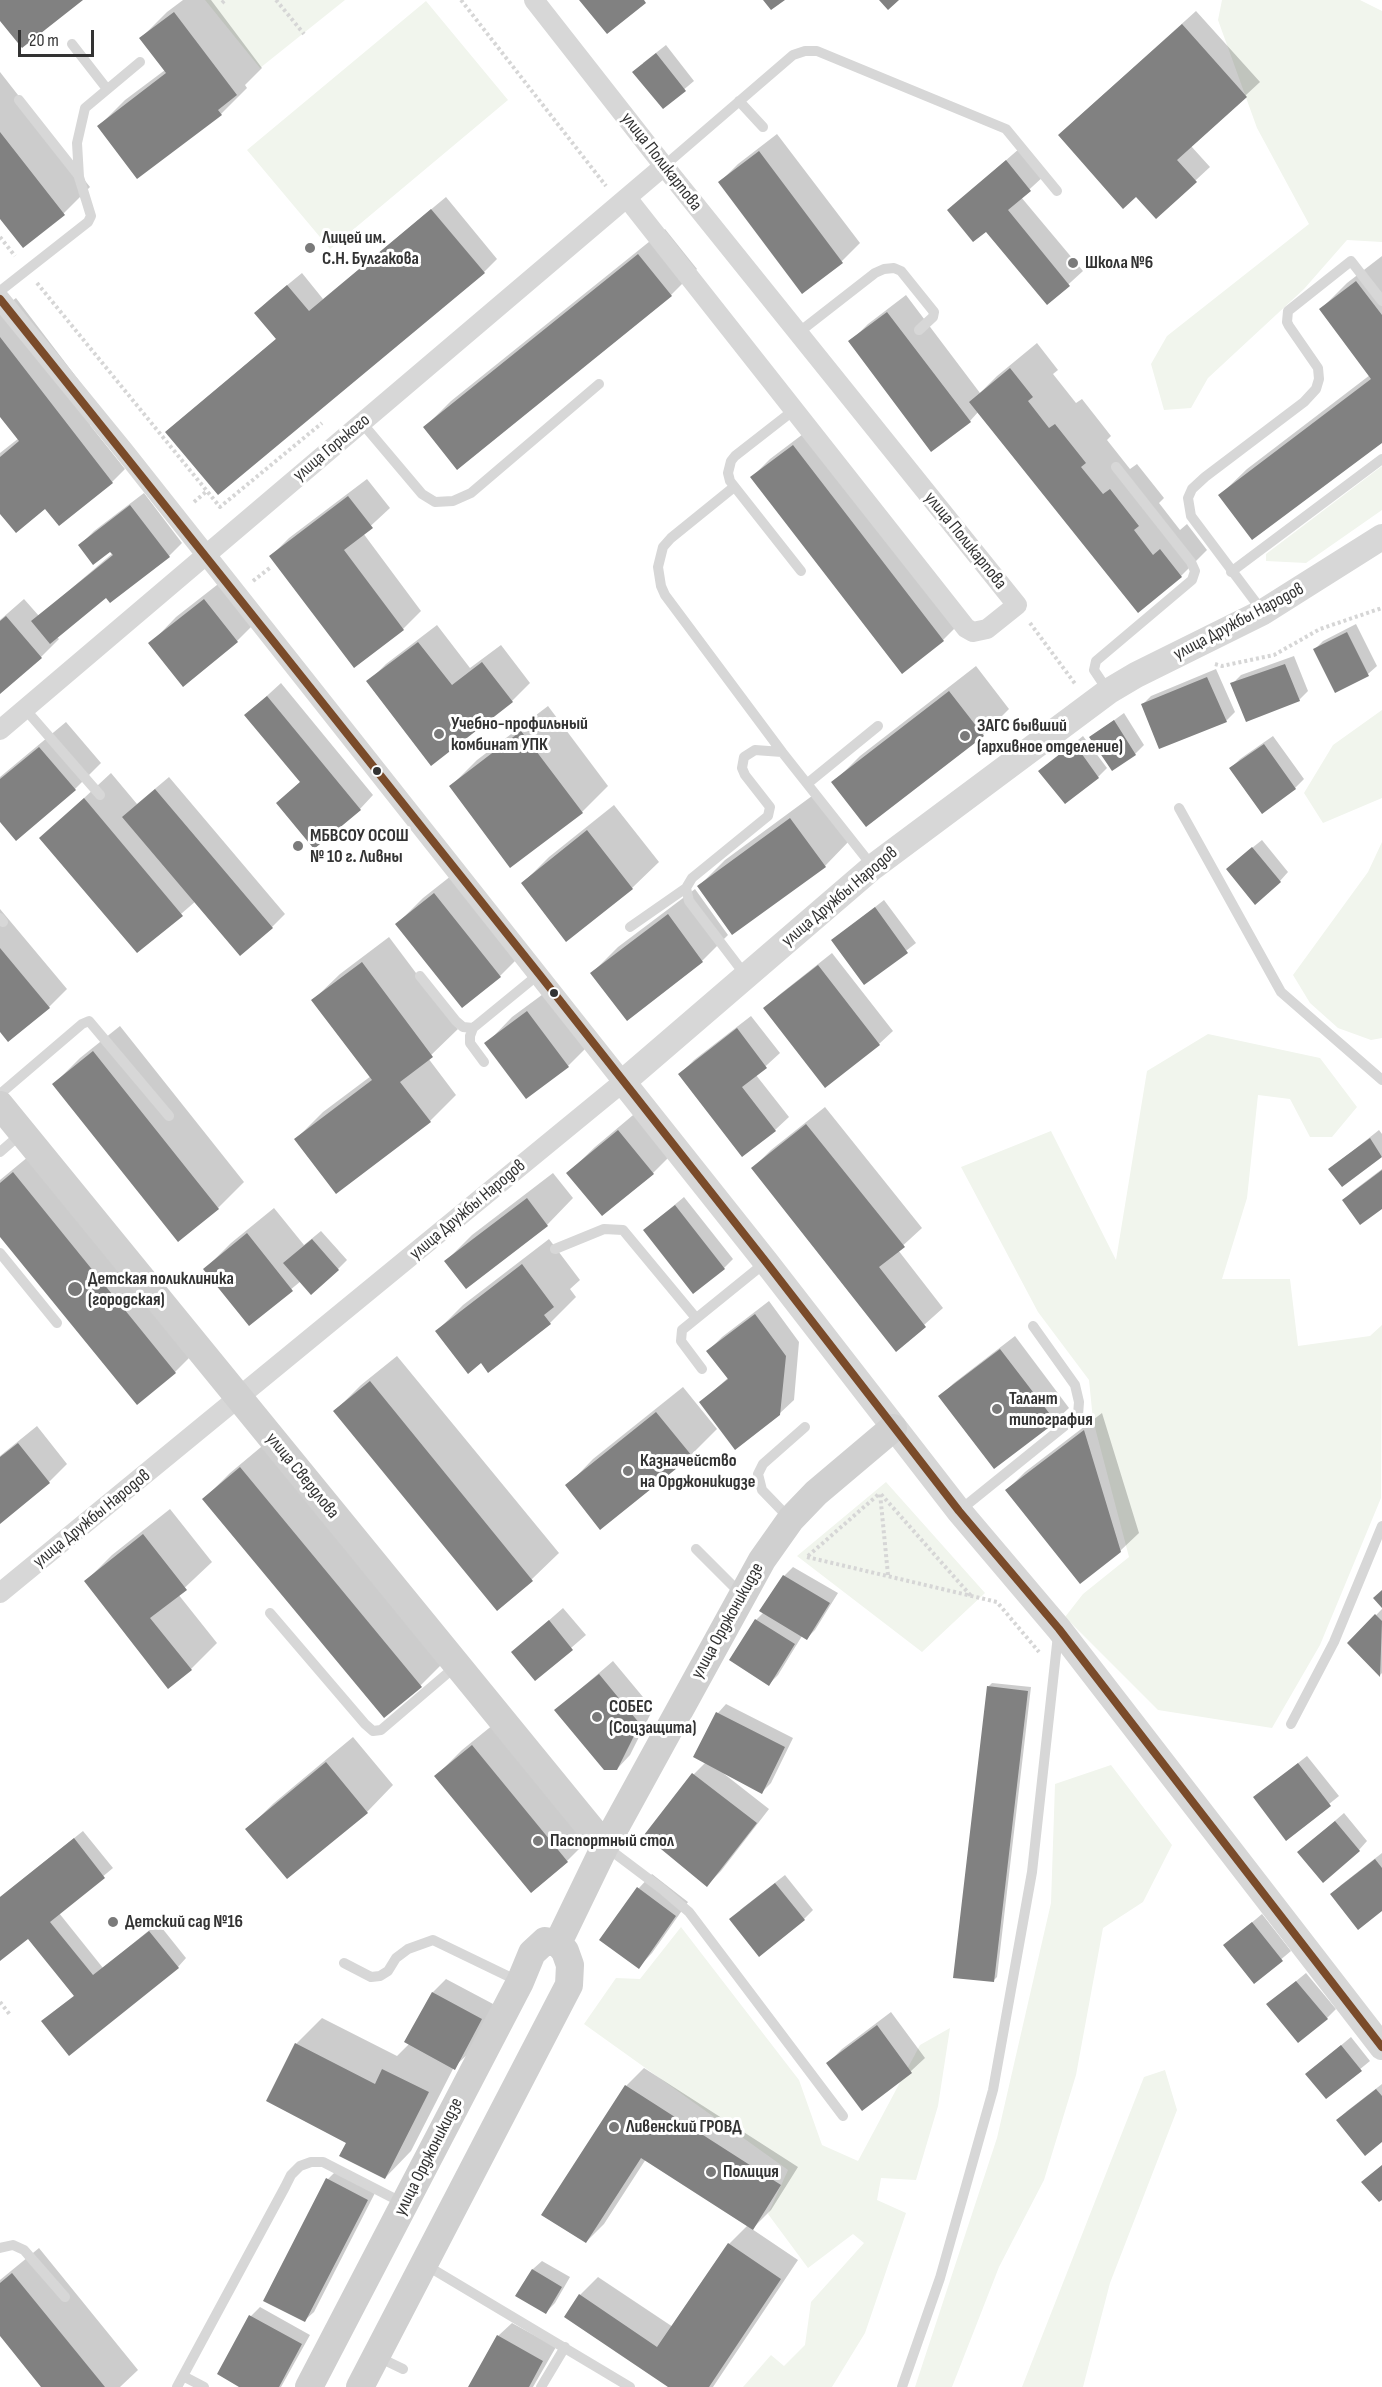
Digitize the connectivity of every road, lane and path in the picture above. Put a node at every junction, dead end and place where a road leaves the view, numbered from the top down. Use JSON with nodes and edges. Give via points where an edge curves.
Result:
{"nodes":[{"id":1,"x":276,"y":0,"type":"edge"},
{"id":2,"x":461,"y":0,"type":"edge"},
{"id":3,"x":534,"y":0,"type":"edge"},
{"id":4,"x":304,"y":34,"type":"dead end"},
{"id":5,"x":72,"y":44,"type":"dead end"},
{"id":6,"x":141,"y":62,"type":"dead end"},
{"id":7,"x":107,"y":89,"type":"junction"},
{"id":8,"x":19,"y":100,"type":"dead end"},
{"id":9,"x":739,"y":101,"type":"junction"},
{"id":10,"x":763,"y":127,"type":"dead end"},
{"id":11,"x":664,"y":166,"type":"junction"},
{"id":12,"x":79,"y":177,"type":"junction"},
{"id":13,"x":1057,"y":192,"type":"dead end"},
{"id":14,"x":623,"y":200,"type":"junction"},
{"id":15,"x":0,"y":237,"type":"edge"},
{"id":16,"x":27,"y":270,"type":"junction"},
{"id":17,"x":0,"y":291,"type":"edge"},
{"id":18,"x":0,"y":299,"type":"edge"},
{"id":19,"x":1382,"y":301,"type":"edge"},
{"id":20,"x":919,"y":330,"type":"dead end"},
{"id":21,"x":798,"y":333,"type":"junction"},
{"id":22,"x":599,"y":384,"type":"dead end"},
{"id":23,"x":794,"y":410,"type":"junction"},
{"id":24,"x":362,"y":423,"type":"junction"},
{"id":25,"x":1382,"y":459,"type":"edge"},
{"id":26,"x":1116,"y":467,"type":"dead end"},
{"id":27,"x":734,"y":487,"type":"junction"},
{"id":28,"x":207,"y":491,"type":"dead end"},
{"id":29,"x":1382,"y":537,"type":"edge"},
{"id":30,"x":205,"y":554,"type":"junction"},
{"id":31,"x":801,"y":571,"type":"dead end"},
{"id":32,"x":1231,"y":572,"type":"junction"},
{"id":33,"x":1017,"y":605,"type":"junction"},
{"id":34,"x":1382,"y":608,"type":"edge"},
{"id":35,"x":1263,"y":612,"type":"junction"},
{"id":36,"x":1196,"y":647,"type":"junction"},
{"id":37,"x":1100,"y":698,"type":"junction"},
{"id":38,"x":25,"y":709,"type":"junction"},
{"id":39,"x":878,"y":726,"type":"dead end"},
{"id":40,"x":0,"y":730,"type":"edge"},
{"id":41,"x":782,"y":752,"type":"junction"},
{"id":42,"x":808,"y":783,"type":"junction"},
{"id":43,"x":100,"y":795,"type":"dead end"},
{"id":44,"x":1179,"y":808,"type":"dead end"},
{"id":45,"x":873,"y":867,"type":"junction"},
{"id":46,"x":686,"y":888,"type":"junction"},
{"id":47,"x":630,"y":927,"type":"dead end"},
{"id":48,"x":539,"y":974,"type":"junction"},
{"id":49,"x":420,"y":976,"type":"dead end"},
{"id":50,"x":746,"y":976,"type":"junction"},
{"id":51,"x":473,"y":1028,"type":"junction"},
{"id":52,"x":484,"y":1062,"type":"dead end"},
{"id":53,"x":1382,"y":1080,"type":"edge"},
{"id":54,"x":623,"y":1082,"type":"junction"},
{"id":55,"x":0,"y":1094,"type":"edge"},
{"id":56,"x":0,"y":1105,"type":"edge"},
{"id":57,"x":169,"y":1116,"type":"dead end"},
{"id":58,"x":23,"y":1133,"type":"junction"},
{"id":59,"x":0,"y":1152,"type":"edge"},
{"id":60,"x":555,"y":1249,"type":"dead end"},
{"id":61,"x":0,"y":1252,"type":"edge"},
{"id":62,"x":766,"y":1262,"type":"junction"},
{"id":63,"x":696,"y":1318,"type":"junction"},
{"id":64,"x":57,"y":1323,"type":"dead end"},
{"id":65,"x":1033,"y":1326,"type":"dead end"},
{"id":66,"x":702,"y":1369,"type":"dead end"},
{"id":67,"x":239,"y":1399,"type":"junction"},
{"id":68,"x":806,"y":1427,"type":"dead end"},
{"id":69,"x":893,"y":1428,"type":"junction"},
{"id":70,"x":880,"y":1493,"type":"junction"},
{"id":71,"x":959,"y":1511,"type":"junction"},
{"id":72,"x":791,"y":1519,"type":"junction"},
{"id":73,"x":1382,"y":1526,"type":"edge"},
{"id":74,"x":696,"y":1549,"type":"dead end"},
{"id":75,"x":888,"y":1575,"type":"junction"},
{"id":76,"x":0,"y":1593,"type":"edge"},
{"id":77,"x":742,"y":1594,"type":"junction"},
{"id":78,"x":972,"y":1598,"type":"junction"},
{"id":79,"x":270,"y":1613,"type":"dead end"},
{"id":80,"x":1059,"y":1629,"type":"junction"},
{"id":81,"x":456,"y":1665,"type":"junction"},
{"id":82,"x":1054,"y":1671,"type":"junction"},
{"id":83,"x":1291,"y":1724,"type":"dead end"},
{"id":84,"x":605,"y":1846,"type":"junction"},
{"id":85,"x":558,"y":1943,"type":"junction"},
{"id":86,"x":344,"y":1964,"type":"dead end"},
{"id":87,"x":520,"y":1982,"type":"junction"},
{"id":88,"x":0,"y":2002,"type":"edge"},
{"id":89,"x":11,"y":2016,"type":"dead end"},
{"id":90,"x":1382,"y":2047,"type":"edge"},
{"id":91,"x":843,"y":2116,"type":"dead end"},
{"id":92,"x":405,"y":2204,"type":"junction"},
{"id":93,"x":0,"y":2248,"type":"edge"},
{"id":94,"x":424,"y":2264,"type":"junction"},
{"id":95,"x":65,"y":2297,"type":"dead end"},
{"id":96,"x":565,"y":2348,"type":"junction"},
{"id":97,"x":376,"y":2356,"type":"junction"},
{"id":98,"x":403,"y":2369,"type":"dead end"},
{"id":99,"x":183,"y":2376,"type":"junction"},
{"id":100,"x":177,"y":2387,"type":"edge"},
{"id":101,"x":204,"y":2387,"type":"edge"},
{"id":102,"x":309,"y":2387,"type":"edge"},
{"id":103,"x":360,"y":2387,"type":"edge"},
{"id":104,"x":542,"y":2387,"type":"edge"},
{"id":105,"x":630,"y":2387,"type":"edge"},
{"id":106,"x":902,"y":2387,"type":"edge"}],
"edges":[{"from":1,"to":4,"type":"path"},
{"from":2,"to":14,"type":"path"},
{"from":3,"to":11,"type":"street","name":"улица Поликарпова"},
{"from":5,"to":7,"type":"lane"},
{"from":6,"to":7,"type":"lane"},
{"from":7,"to":12,"type":"lane","via":[[85,108],[77,143]]},
{"from":8,"to":12,"type":"lane"},
{"from":9,"to":10,"type":"lane"},
{"from":9,"to":11,"type":"lane"},
{"from":9,"to":13,"type":"lane","via":[[793,55],[817,51],[1006,129]]},
{"from":11,"to":14,"type":"street","name":"улица Горького"},
{"from":11,"to":21,"type":"street","name":"улица Поликарпова"},
{"from":12,"to":16,"type":"lane","via":[[91,216],[88,222]]},
{"from":14,"to":23,"type":"street","name":"улица Поликарпова"},
{"from":14,"to":24,"type":"street","name":"улица Горького"},
{"from":15,"to":16,"type":"path"},
{"from":16,"to":17,"type":"lane"},
{"from":16,"to":28,"type":"path"},
{"from":18,"to":30,"type":"street"},
{"from":19,"to":32,"type":"lane","via":[[1351,261],[1288,311],[1289,326],[1318,368],[1317,389],[1205,477],[1188,498],[1191,516]]},
{"from":20,"to":21,"type":"lane","via":[[934,312],[901,271],[894,268],[875,273]]},
{"from":21,"to":33,"type":"street","name":"улица Поликарпова"},
{"from":22,"to":24,"type":"lane","via":[[471,493],[453,501],[435,502],[422,494]]},
{"from":23,"to":27,"type":"lane","via":[[731,461],[728,473]]},
{"from":23,"to":33,"type":"street","name":"улица Поликарпова","via":[[966,628],[973,632],[987,629]]},
{"from":24,"to":30,"type":"street","name":"улица Горького"},
{"from":25,"to":32,"type":"lane"},
{"from":26,"to":37,"type":"lane","via":[[1195,571],[1192,580],[1096,661]]},
{"from":27,"to":31,"type":"lane"},
{"from":27,"to":41,"type":"lane","via":[[663,547],[658,577],[665,595]]},
{"from":29,"to":35,"type":"street","name":"улица Дружбы Народов"},
{"from":30,"to":38,"type":"street","name":"улица Горького"},
{"from":30,"to":48,"type":"street"},
{"from":32,"to":35,"type":"lane"},
{"from":33,"to":37,"type":"path"},
{"from":34,"to":36,"type":"path","via":[[1320,629],[1274,655],[1221,666],[1209,663]]},
{"from":35,"to":36,"type":"street","name":"улица Дружбы Народов"},
{"from":36,"to":37,"type":"street","name":"улица Дружбы Народов","via":[[1136,675]]},
{"from":37,"to":45,"type":"street","name":"улица Дружбы Народов"},
{"from":38,"to":40,"type":"street","name":"улица Горького"},
{"from":38,"to":43,"type":"lane"},
{"from":39,"to":42,"type":"lane"},
{"from":41,"to":42,"type":"lane"},
{"from":41,"to":46,"type":"lane","via":[[755,750],[744,757],[742,768],[770,807],[768,816],[690,880]]},
{"from":42,"to":45,"type":"lane"},
{"from":44,"to":53,"type":"lane","via":[[1281,992]]},
{"from":45,"to":50,"type":"street","name":"улица Дружбы Народов"},
{"from":46,"to":47,"type":"lane"},
{"from":46,"to":50,"type":"lane","via":[[689,901]]},
{"from":48,"to":51,"type":"lane"},
{"from":48,"to":54,"type":"street"},
{"from":49,"to":51,"type":"lane","via":[[456,1021]]},
{"from":50,"to":54,"type":"street","name":"улица Дружбы Народов"},
{"from":51,"to":52,"type":"lane","via":[[470,1043]]},
{"from":54,"to":62,"type":"street"},
{"from":54,"to":67,"type":"street","name":"улица Дружбы Народов"},
{"from":55,"to":57,"type":"lane","via":[[89,1021]]},
{"from":56,"to":58,"type":"main road","name":"улица Свердлова"},
{"from":58,"to":59,"type":"lane"},
{"from":58,"to":67,"type":"main road","name":"улица Свердлова"},
{"from":60,"to":63,"type":"lane","via":[[604,1229],[623,1230]]},
{"from":61,"to":64,"type":"lane"},
{"from":62,"to":63,"type":"lane"},
{"from":62,"to":69,"type":"street"},
{"from":63,"to":66,"type":"lane","via":[[680,1335]]},
{"from":65,"to":71,"type":"lane","via":[[1074,1384],[1078,1415]]},
{"from":67,"to":76,"type":"street","name":"улица Дружбы Народов"},
{"from":67,"to":81,"type":"main road","name":"улица Свердлова"},
{"from":68,"to":72,"type":"lane","via":[[760,1467],[758,1474],[762,1490]]},
{"from":69,"to":71,"type":"street"},
{"from":69,"to":72,"type":"main road","name":"улица Орджоникидзе"},
{"from":70,"to":75,"type":"path"},
{"from":70,"to":75,"type":"path","via":[[807,1557]]},
{"from":70,"to":78,"type":"path"},
{"from":71,"to":80,"type":"street"},
{"from":72,"to":77,"type":"main road","name":"улица Орджоникидзе"},
{"from":73,"to":83,"type":"lane","via":[[1334,1642]]},
{"from":74,"to":77,"type":"lane"},
{"from":75,"to":78,"type":"path"},
{"from":77,"to":84,"type":"main road","name":"улица Орджоникидзе"},
{"from":78,"to":82,"type":"path","via":[[997,1602]]},
{"from":79,"to":81,"type":"lane","via":[[373,1731],[381,1730]]},
{"from":80,"to":82,"type":"lane"},
{"from":80,"to":90,"type":"street"},
{"from":81,"to":84,"type":"main road","name":"улица Свердлова"},
{"from":82,"to":106,"type":"lane","via":[[1032,1872],[993,2090],[940,2278]]},
{"from":84,"to":85,"type":"main road","name":"улица Орджоникидзе"},
{"from":84,"to":91,"type":"lane","via":[[689,1912]]},
{"from":85,"to":87,"type":"main road","name":"улица Орджоникидзе","via":[[545,1941],[532,1953]]},
{"from":85,"to":94,"type":"main road","via":[[570,1965],[569,1985]]},
{"from":86,"to":87,"type":"lane","via":[[371,1977],[380,1976],[403,1952],[433,1940]]},
{"from":87,"to":92,"type":"main road","name":"улица Орджоникидзе"},
{"from":88,"to":89,"type":"path"},
{"from":92,"to":99,"type":"lane","via":[[323,2162],[300,2166],[288,2181]]},
{"from":92,"to":102,"type":"main road","name":"улица Орджоникидзе"},
{"from":93,"to":95,"type":"lane","via":[[13,2245],[24,2250]]},
{"from":94,"to":96,"type":"lane"},
{"from":94,"to":97,"type":"main road"},
{"from":96,"to":104,"type":"lane"},
{"from":96,"to":105,"type":"lane"},
{"from":97,"to":98,"type":"lane"},
{"from":97,"to":103,"type":"main road"},
{"from":99,"to":100,"type":"lane"},
{"from":99,"to":101,"type":"lane"}]}
